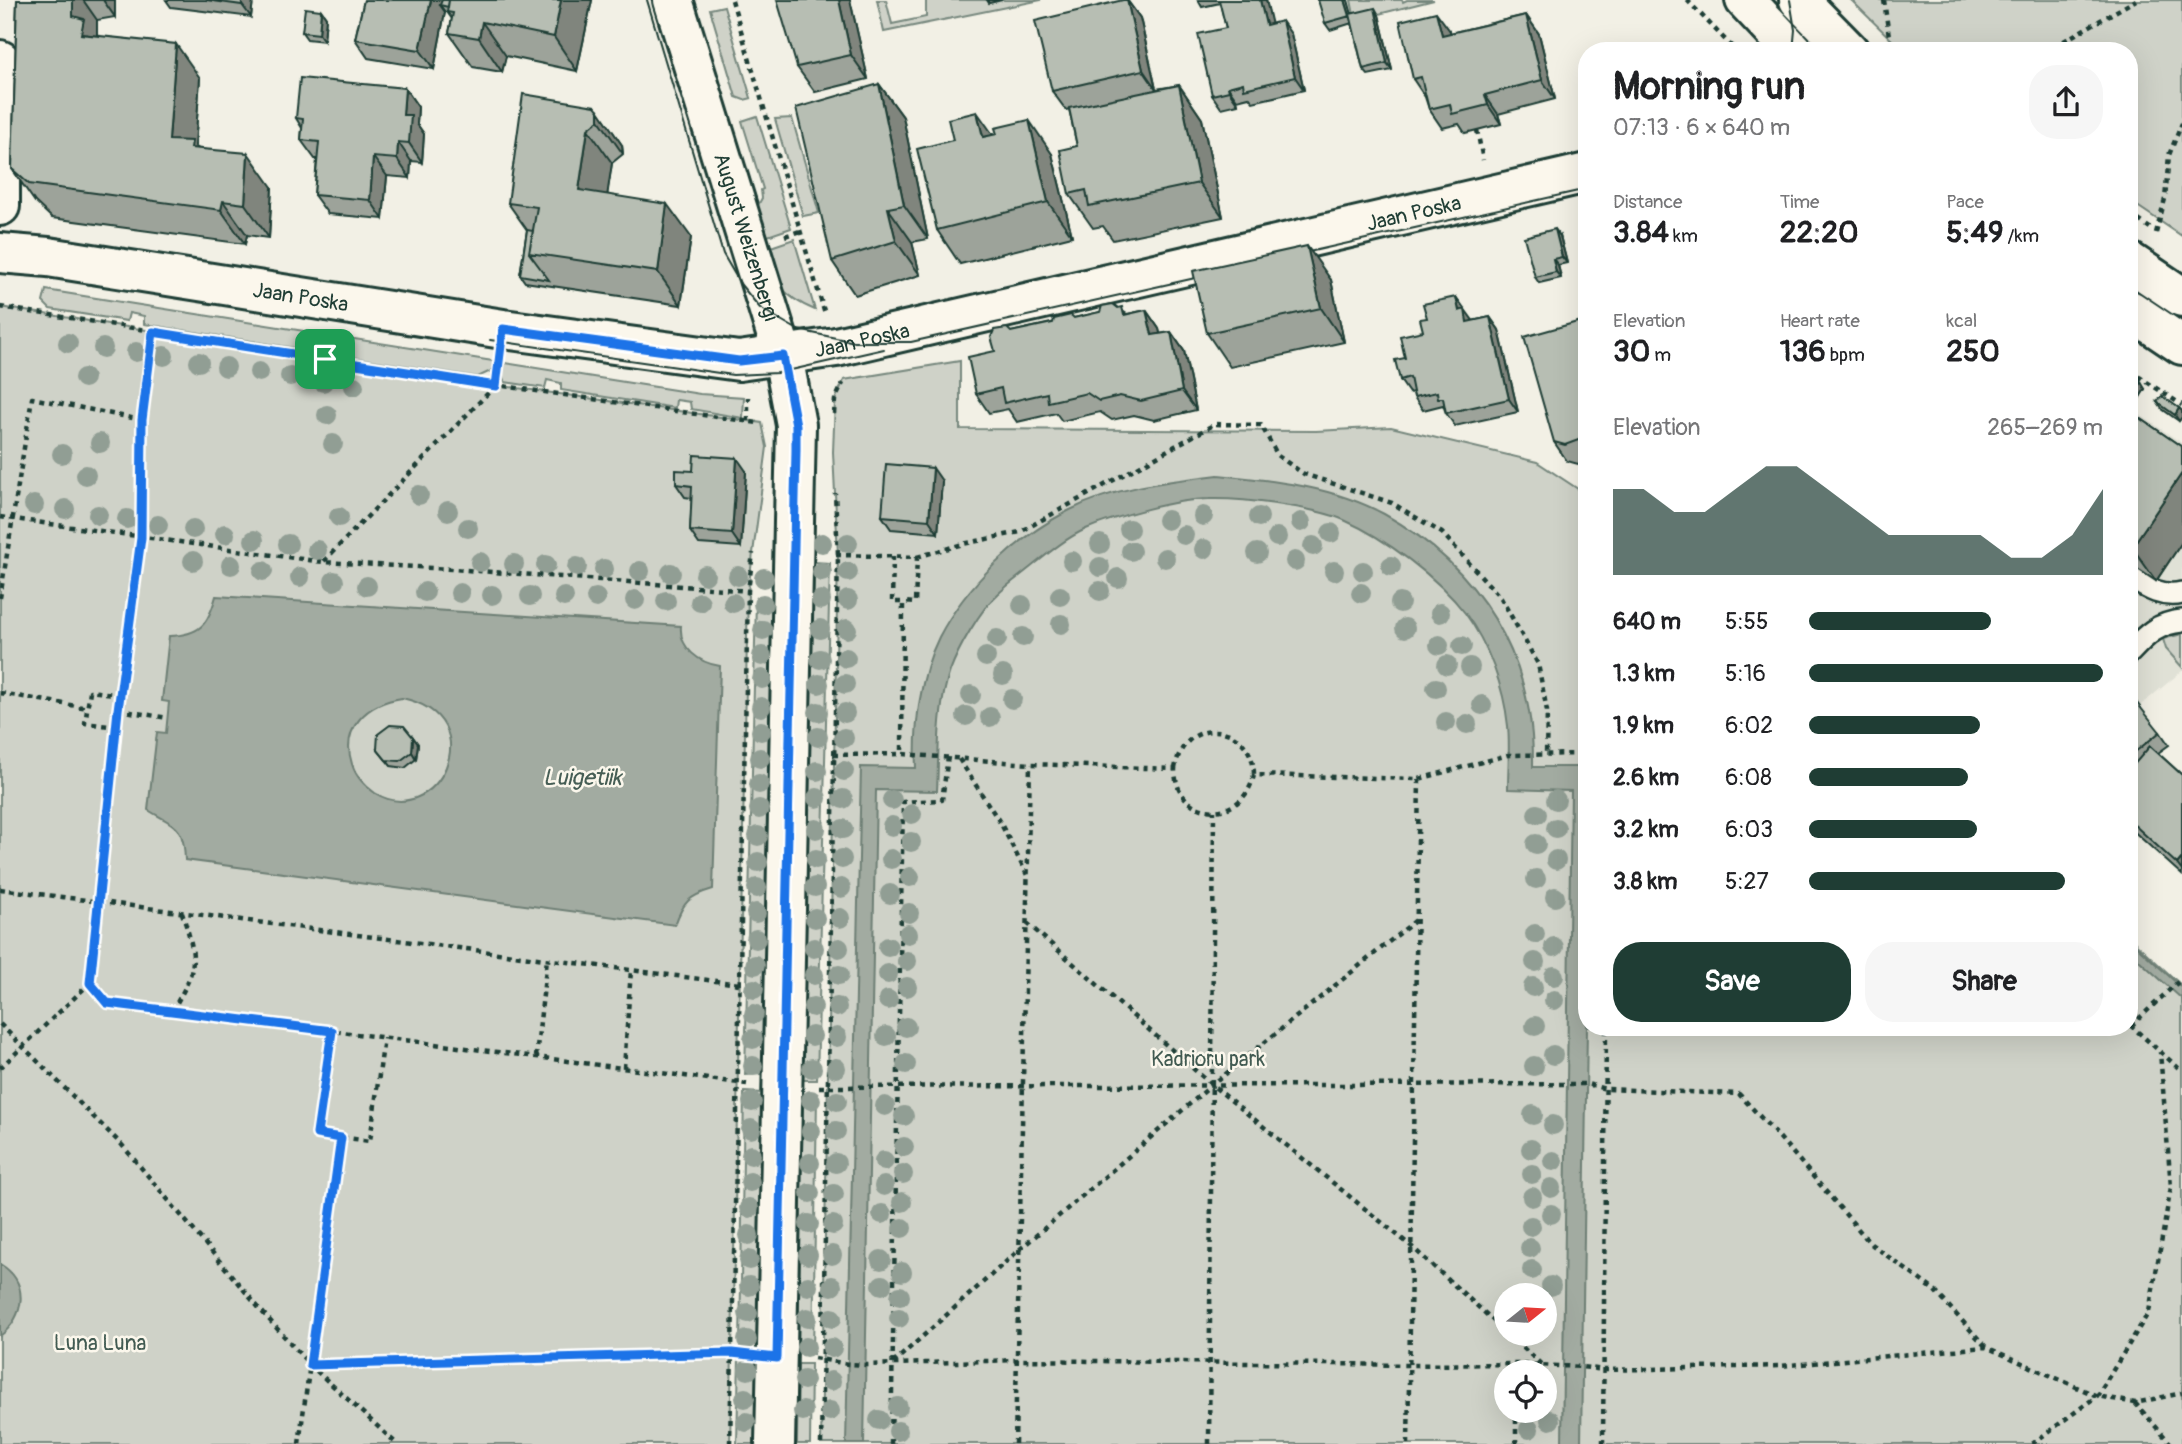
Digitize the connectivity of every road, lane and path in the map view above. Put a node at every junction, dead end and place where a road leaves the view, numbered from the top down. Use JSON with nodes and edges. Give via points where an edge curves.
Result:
{"nodes":[{"id":1,"x":673,"y":0,"type":"edge"},
{"id":2,"x":732,"y":0,"type":"edge"},
{"id":3,"x":1688,"y":0,"type":"edge"},
{"id":4,"x":1799,"y":0,"type":"edge"},
{"id":5,"x":1884,"y":0,"type":"edge"},
{"id":6,"x":2136,"y":0,"type":"edge"},
{"id":7,"x":1753,"y":4,"type":"edge"},
{"id":8,"x":1728,"y":42,"type":"edge"},
{"id":9,"x":1759,"y":42,"type":"edge"},
{"id":10,"x":1785,"y":42,"type":"edge"},
{"id":11,"x":1840,"y":42,"type":"edge"},
{"id":12,"x":1890,"y":42,"type":"edge"},
{"id":13,"x":2062,"y":42,"type":"edge"},
{"id":14,"x":0,"y":60,"type":"edge"},
{"id":15,"x":2182,"y":123,"type":"edge"},
{"id":16,"x":1477,"y":130,"type":"edge"},
{"id":17,"x":1486,"y":171,"type":"dead end"},
{"id":18,"x":1578,"y":175,"type":"edge"},
{"id":19,"x":0,"y":206,"type":"edge"},
{"id":20,"x":2156,"y":233,"type":"dead end"},
{"id":21,"x":0,"y":253,"type":"edge"},
{"id":22,"x":2138,"y":268,"type":"edge"},
{"id":23,"x":2182,"y":298,"type":"edge"},
{"id":24,"x":822,"y":302,"type":"dead end"},
{"id":25,"x":0,"y":307,"type":"edge"},
{"id":26,"x":2138,"y":315,"type":"edge"},
{"id":27,"x":503,"y":329,"type":"junction"},
{"id":28,"x":153,"y":332,"type":"junction"},
{"id":29,"x":2182,"y":345,"type":"edge"},
{"id":30,"x":783,"y":356,"type":"junction"},
{"id":31,"x":2138,"y":376,"type":"edge"},
{"id":32,"x":844,"y":380,"type":"dead end"},
{"id":33,"x":496,"y":386,"type":"junction"},
{"id":34,"x":748,"y":397,"type":"dead end"},
{"id":35,"x":2182,"y":405,"type":"edge"},
{"id":36,"x":142,"y":420,"type":"junction"},
{"id":37,"x":748,"y":421,"type":"junction"},
{"id":38,"x":762,"y":424,"type":"dead end"},
{"id":39,"x":834,"y":426,"type":"dead end"},
{"id":40,"x":835,"y":491,"type":"dead end"},
{"id":41,"x":0,"y":517,"type":"edge"},
{"id":42,"x":13,"y":519,"type":"junction"},
{"id":43,"x":141,"y":538,"type":"junction"},
{"id":44,"x":753,"y":552,"type":"dead end"},
{"id":45,"x":793,"y":555,"type":"junction"},
{"id":46,"x":838,"y":555,"type":"junction"},
{"id":47,"x":893,"y":556,"type":"junction"},
{"id":48,"x":917,"y":557,"type":"junction"},
{"id":49,"x":323,"y":562,"type":"junction"},
{"id":50,"x":2138,"y":582,"type":"edge"},
{"id":51,"x":748,"y":591,"type":"junction"},
{"id":52,"x":793,"y":593,"type":"junction"},
{"id":53,"x":2182,"y":593,"type":"edge"},
{"id":54,"x":0,"y":598,"type":"edge"},
{"id":55,"x":904,"y":602,"type":"junction"},
{"id":56,"x":2182,"y":621,"type":"edge"},
{"id":57,"x":2138,"y":644,"type":"edge"},
{"id":58,"x":0,"y":693,"type":"edge"},
{"id":59,"x":121,"y":695,"type":"junction"},
{"id":60,"x":88,"y":708,"type":"junction"},
{"id":61,"x":118,"y":710,"type":"junction"},
{"id":62,"x":168,"y":718,"type":"dead end"},
{"id":63,"x":117,"y":727,"type":"junction"},
{"id":64,"x":902,"y":754,"type":"junction"},
{"id":65,"x":1578,"y":754,"type":"edge"},
{"id":66,"x":833,"y":755,"type":"junction"},
{"id":67,"x":1546,"y":755,"type":"junction"},
{"id":68,"x":948,"y":757,"type":"junction"},
{"id":69,"x":958,"y":758,"type":"junction"},
{"id":70,"x":1030,"y":764,"type":"junction"},
{"id":71,"x":1175,"y":769,"type":"junction"},
{"id":72,"x":1254,"y":775,"type":"junction"},
{"id":73,"x":1419,"y":779,"type":"junction"},
{"id":74,"x":1214,"y":811,"type":"junction"},
{"id":75,"x":1028,"y":876,"type":"junction"},
{"id":76,"x":0,"y":889,"type":"edge"},
{"id":77,"x":99,"y":902,"type":"junction"},
{"id":78,"x":182,"y":913,"type":"junction"},
{"id":79,"x":1416,"y":920,"type":"junction"},
{"id":80,"x":1027,"y":923,"type":"junction"},
{"id":81,"x":547,"y":959,"type":"junction"},
{"id":82,"x":631,"y":970,"type":"junction"},
{"id":83,"x":2178,"y":982,"type":"dead end"},
{"id":84,"x":90,"y":983,"type":"junction"},
{"id":85,"x":739,"y":984,"type":"junction"},
{"id":86,"x":172,"y":1011,"type":"junction"},
{"id":87,"x":2138,"y":1019,"type":"edge"},
{"id":88,"x":0,"y":1024,"type":"edge"},
{"id":89,"x":332,"y":1031,"type":"junction"},
{"id":90,"x":2138,"y":1033,"type":"edge"},
{"id":91,"x":1606,"y":1036,"type":"edge"},
{"id":92,"x":384,"y":1038,"type":"junction"},
{"id":93,"x":23,"y":1047,"type":"junction"},
{"id":94,"x":2160,"y":1052,"type":"junction"},
{"id":95,"x":536,"y":1057,"type":"junction"},
{"id":96,"x":0,"y":1068,"type":"edge"},
{"id":97,"x":624,"y":1068,"type":"junction"},
{"id":98,"x":2182,"y":1070,"type":"edge"},
{"id":99,"x":738,"y":1082,"type":"junction"},
{"id":100,"x":854,"y":1085,"type":"dead end"},
{"id":101,"x":897,"y":1085,"type":"junction"},
{"id":102,"x":1023,"y":1085,"type":"junction"},
{"id":103,"x":1212,"y":1085,"type":"junction"},
{"id":104,"x":1414,"y":1085,"type":"junction"},
{"id":105,"x":783,"y":1088,"type":"junction"},
{"id":106,"x":1606,"y":1089,"type":"junction"},
{"id":107,"x":341,"y":1138,"type":"junction"},
{"id":108,"x":1411,"y":1245,"type":"junction"},
{"id":109,"x":1019,"y":1250,"type":"junction"},
{"id":110,"x":1494,"y":1321,"type":"edge"},
{"id":111,"x":1522,"y":1346,"type":"edge"},
{"id":112,"x":1986,"y":1348,"type":"junction"},
{"id":113,"x":732,"y":1353,"type":"junction"},
{"id":114,"x":777,"y":1358,"type":"junction"},
{"id":115,"x":1017,"y":1360,"type":"junction"},
{"id":116,"x":1537,"y":1360,"type":"edge"},
{"id":117,"x":893,"y":1363,"type":"junction"},
{"id":118,"x":1210,"y":1363,"type":"junction"},
{"id":119,"x":848,"y":1364,"type":"dead end"},
{"id":120,"x":1494,"y":1364,"type":"edge"},
{"id":121,"x":310,"y":1365,"type":"junction"},
{"id":122,"x":1409,"y":1365,"type":"junction"},
{"id":123,"x":1557,"y":1366,"type":"edge"},
{"id":124,"x":1604,"y":1370,"type":"junction"},
{"id":125,"x":2182,"y":1393,"type":"edge"},
{"id":126,"x":2097,"y":1396,"type":"junction"},
{"id":127,"x":2135,"y":1403,"type":"junction"},
{"id":128,"x":1516,"y":1423,"type":"edge"},
{"id":129,"x":1604,"y":1443,"type":"edge"},
{"id":130,"x":299,"y":1444,"type":"edge"},
{"id":131,"x":397,"y":1444,"type":"edge"},
{"id":132,"x":730,"y":1444,"type":"edge"},
{"id":133,"x":775,"y":1444,"type":"edge"},
{"id":134,"x":821,"y":1444,"type":"edge"},
{"id":135,"x":891,"y":1444,"type":"edge"},
{"id":136,"x":1016,"y":1444,"type":"edge"},
{"id":137,"x":1209,"y":1444,"type":"edge"},
{"id":138,"x":1408,"y":1444,"type":"edge"},
{"id":139,"x":1516,"y":1444,"type":"edge"},
{"id":140,"x":2032,"y":1444,"type":"edge"},
{"id":141,"x":2171,"y":1444,"type":"edge"}],
"edges":[{"from":1,"to":30,"type":"street","name":"August Weizenbergi"},
{"from":2,"to":24,"type":"path"},
{"from":3,"to":8,"type":"path"},
{"from":4,"to":11,"type":"street"},
{"from":5,"to":12,"type":"path"},
{"from":6,"to":13,"type":"path"},
{"from":7,"to":9,"type":"street"},
{"from":7,"to":10,"type":"street"},
{"from":14,"to":19,"type":"street"},
{"from":15,"to":20,"type":"path","via":[[2169,155]]},
{"from":16,"to":17,"type":"path"},
{"from":18,"to":30,"type":"street","name":"Jaan Poska"},
{"from":21,"to":27,"type":"street","name":"Jaan Poska"},
{"from":22,"to":23,"type":"street"},
{"from":25,"to":28,"type":"path"},
{"from":26,"to":29,"type":"street"},
{"from":27,"to":30,"type":"street","name":"Jaan Poska","via":[[739,361]]},
{"from":27,"to":33,"type":"path"},
{"from":28,"to":33,"type":"path"},
{"from":28,"to":36,"type":"path"},
{"from":30,"to":45,"type":"street","name":"August Weizenbergi","via":[[796,425]]},
{"from":31,"to":35,"type":"path"},
{"from":32,"to":39,"type":"path","via":[[835,400]]},
{"from":33,"to":37,"type":"path"},
{"from":33,"to":49,"type":"path"},
{"from":34,"to":37,"type":"path"},
{"from":36,"to":42,"type":"path","via":[[32,398]]},
{"from":36,"to":43,"type":"path"},
{"from":37,"to":38,"type":"path"},
{"from":40,"to":46,"type":"path"},
{"from":41,"to":42,"type":"path"},
{"from":42,"to":43,"type":"path"},
{"from":42,"to":54,"type":"path"},
{"from":43,"to":49,"type":"path"},
{"from":43,"to":59,"type":"path"},
{"from":44,"to":51,"type":"path"},
{"from":45,"to":46,"type":"path"},
{"from":45,"to":52,"type":"street","name":"August Weizenbergi"},
{"from":46,"to":47,"type":"path"},
{"from":46,"to":66,"type":"path"},
{"from":47,"to":48,"type":"path"},
{"from":47,"to":55,"type":"path","via":[[892,602]]},
{"from":48,"to":55,"type":"path","via":[[915,603]]},
{"from":48,"to":67,"type":"path","via":[[1020,533],[1215,424],[1261,425],[1278,456],[1304,474],[1392,503],[1442,533],[1501,598],[1538,664],[1547,711]]},
{"from":49,"to":51,"type":"path"},
{"from":50,"to":53,"type":"lane","via":[[2158,593]]},
{"from":51,"to":52,"type":"path"},
{"from":51,"to":85,"type":"path"},
{"from":52,"to":105,"type":"street","name":"August Weizenbergi"},
{"from":55,"to":64,"type":"path"},
{"from":56,"to":57,"type":"lane","via":[[2162,624]]},
{"from":58,"to":60,"type":"path"},
{"from":59,"to":60,"type":"path","via":[[90,691]]},
{"from":59,"to":61,"type":"path"},
{"from":60,"to":63,"type":"path","via":[[85,723]]},
{"from":61,"to":62,"type":"path"},
{"from":61,"to":63,"type":"path"},
{"from":63,"to":77,"type":"path"},
{"from":64,"to":66,"type":"path"},
{"from":64,"to":68,"type":"path"},
{"from":65,"to":67,"type":"path"},
{"from":66,"to":134,"type":"path"},
{"from":67,"to":73,"type":"path","via":[[1508,755]]},
{"from":68,"to":69,"type":"path"},
{"from":68,"to":101,"type":"path","via":[[942,800],[903,802]]},
{"from":69,"to":70,"type":"path"},
{"from":69,"to":75,"type":"path"},
{"from":70,"to":71,"type":"path"},
{"from":70,"to":75,"type":"path"},
{"from":71,"to":72,"type":"path","via":[[1187,741],[1213,730],[1240,740],[1252,757]]},
{"from":71,"to":74,"type":"path","via":[[1184,797]]},
{"from":72,"to":73,"type":"path"},
{"from":72,"to":74,"type":"path","via":[[1241,801]]},
{"from":73,"to":79,"type":"path"},
{"from":74,"to":103,"type":"path"},
{"from":75,"to":80,"type":"path"},
{"from":76,"to":77,"type":"path"},
{"from":77,"to":78,"type":"path"},
{"from":77,"to":84,"type":"path"},
{"from":78,"to":81,"type":"path"},
{"from":78,"to":86,"type":"path","via":[[195,962]]},
{"from":79,"to":103,"type":"path"},
{"from":79,"to":104,"type":"path"},
{"from":80,"to":102,"type":"path"},
{"from":80,"to":103,"type":"path"},
{"from":81,"to":82,"type":"path"},
{"from":81,"to":95,"type":"path"},
{"from":82,"to":85,"type":"path"},
{"from":82,"to":97,"type":"path"},
{"from":83,"to":87,"type":"path"},
{"from":84,"to":86,"type":"path","via":[[107,1003]]},
{"from":84,"to":93,"type":"path"},
{"from":85,"to":99,"type":"path"},
{"from":86,"to":89,"type":"path"},
{"from":88,"to":93,"type":"path"},
{"from":89,"to":92,"type":"path"},
{"from":89,"to":107,"type":"path","via":[[317,1134]]},
{"from":90,"to":94,"type":"path"},
{"from":91,"to":106,"type":"path"},
{"from":92,"to":95,"type":"path"},
{"from":92,"to":107,"type":"path","via":[[370,1141]]},
{"from":93,"to":96,"type":"path"},
{"from":93,"to":121,"type":"path","via":[[122,1145]]},
{"from":94,"to":98,"type":"path"},
{"from":94,"to":126,"type":"path","via":[[2171,1187],[2149,1312]]},
{"from":95,"to":97,"type":"path"},
{"from":97,"to":99,"type":"path"},
{"from":99,"to":105,"type":"path"},
{"from":99,"to":113,"type":"path"},
{"from":100,"to":101,"type":"path"},
{"from":101,"to":102,"type":"path"},
{"from":101,"to":117,"type":"path"},
{"from":102,"to":103,"type":"path"},
{"from":102,"to":109,"type":"path"},
{"from":103,"to":104,"type":"path"},
{"from":103,"to":108,"type":"path"},
{"from":103,"to":109,"type":"path"},
{"from":103,"to":118,"type":"path"},
{"from":104,"to":106,"type":"path","via":[[1587,1084]]},
{"from":104,"to":108,"type":"path"},
{"from":105,"to":114,"type":"street","name":"August Weizenbergi"},
{"from":106,"to":112,"type":"path","via":[[1739,1094],[1871,1244],[1934,1290]]},
{"from":106,"to":124,"type":"path"},
{"from":107,"to":121,"type":"path"},
{"from":108,"to":110,"type":"path"},
{"from":108,"to":122,"type":"path"},
{"from":109,"to":115,"type":"path"},
{"from":109,"to":117,"type":"path"},
{"from":111,"to":116,"type":"path"},
{"from":112,"to":124,"type":"path","via":[[1780,1366]]},
{"from":112,"to":126,"type":"path"},
{"from":113,"to":114,"type":"path"},
{"from":113,"to":121,"type":"path"},
{"from":113,"to":132,"type":"path"},
{"from":114,"to":133,"type":"street","name":"August Weizenbergi"},
{"from":115,"to":117,"type":"path"},
{"from":115,"to":118,"type":"path"},
{"from":115,"to":136,"type":"path"},
{"from":117,"to":119,"type":"path"},
{"from":117,"to":135,"type":"path"},
{"from":118,"to":122,"type":"path"},
{"from":118,"to":137,"type":"path"},
{"from":120,"to":122,"type":"path"},
{"from":121,"to":130,"type":"path"},
{"from":121,"to":131,"type":"path"},
{"from":122,"to":138,"type":"path"},
{"from":123,"to":124,"type":"path"},
{"from":124,"to":129,"type":"path"},
{"from":125,"to":127,"type":"path"},
{"from":126,"to":127,"type":"path"},
{"from":126,"to":140,"type":"path"},
{"from":127,"to":141,"type":"path"},
{"from":128,"to":139,"type":"path"}]}
